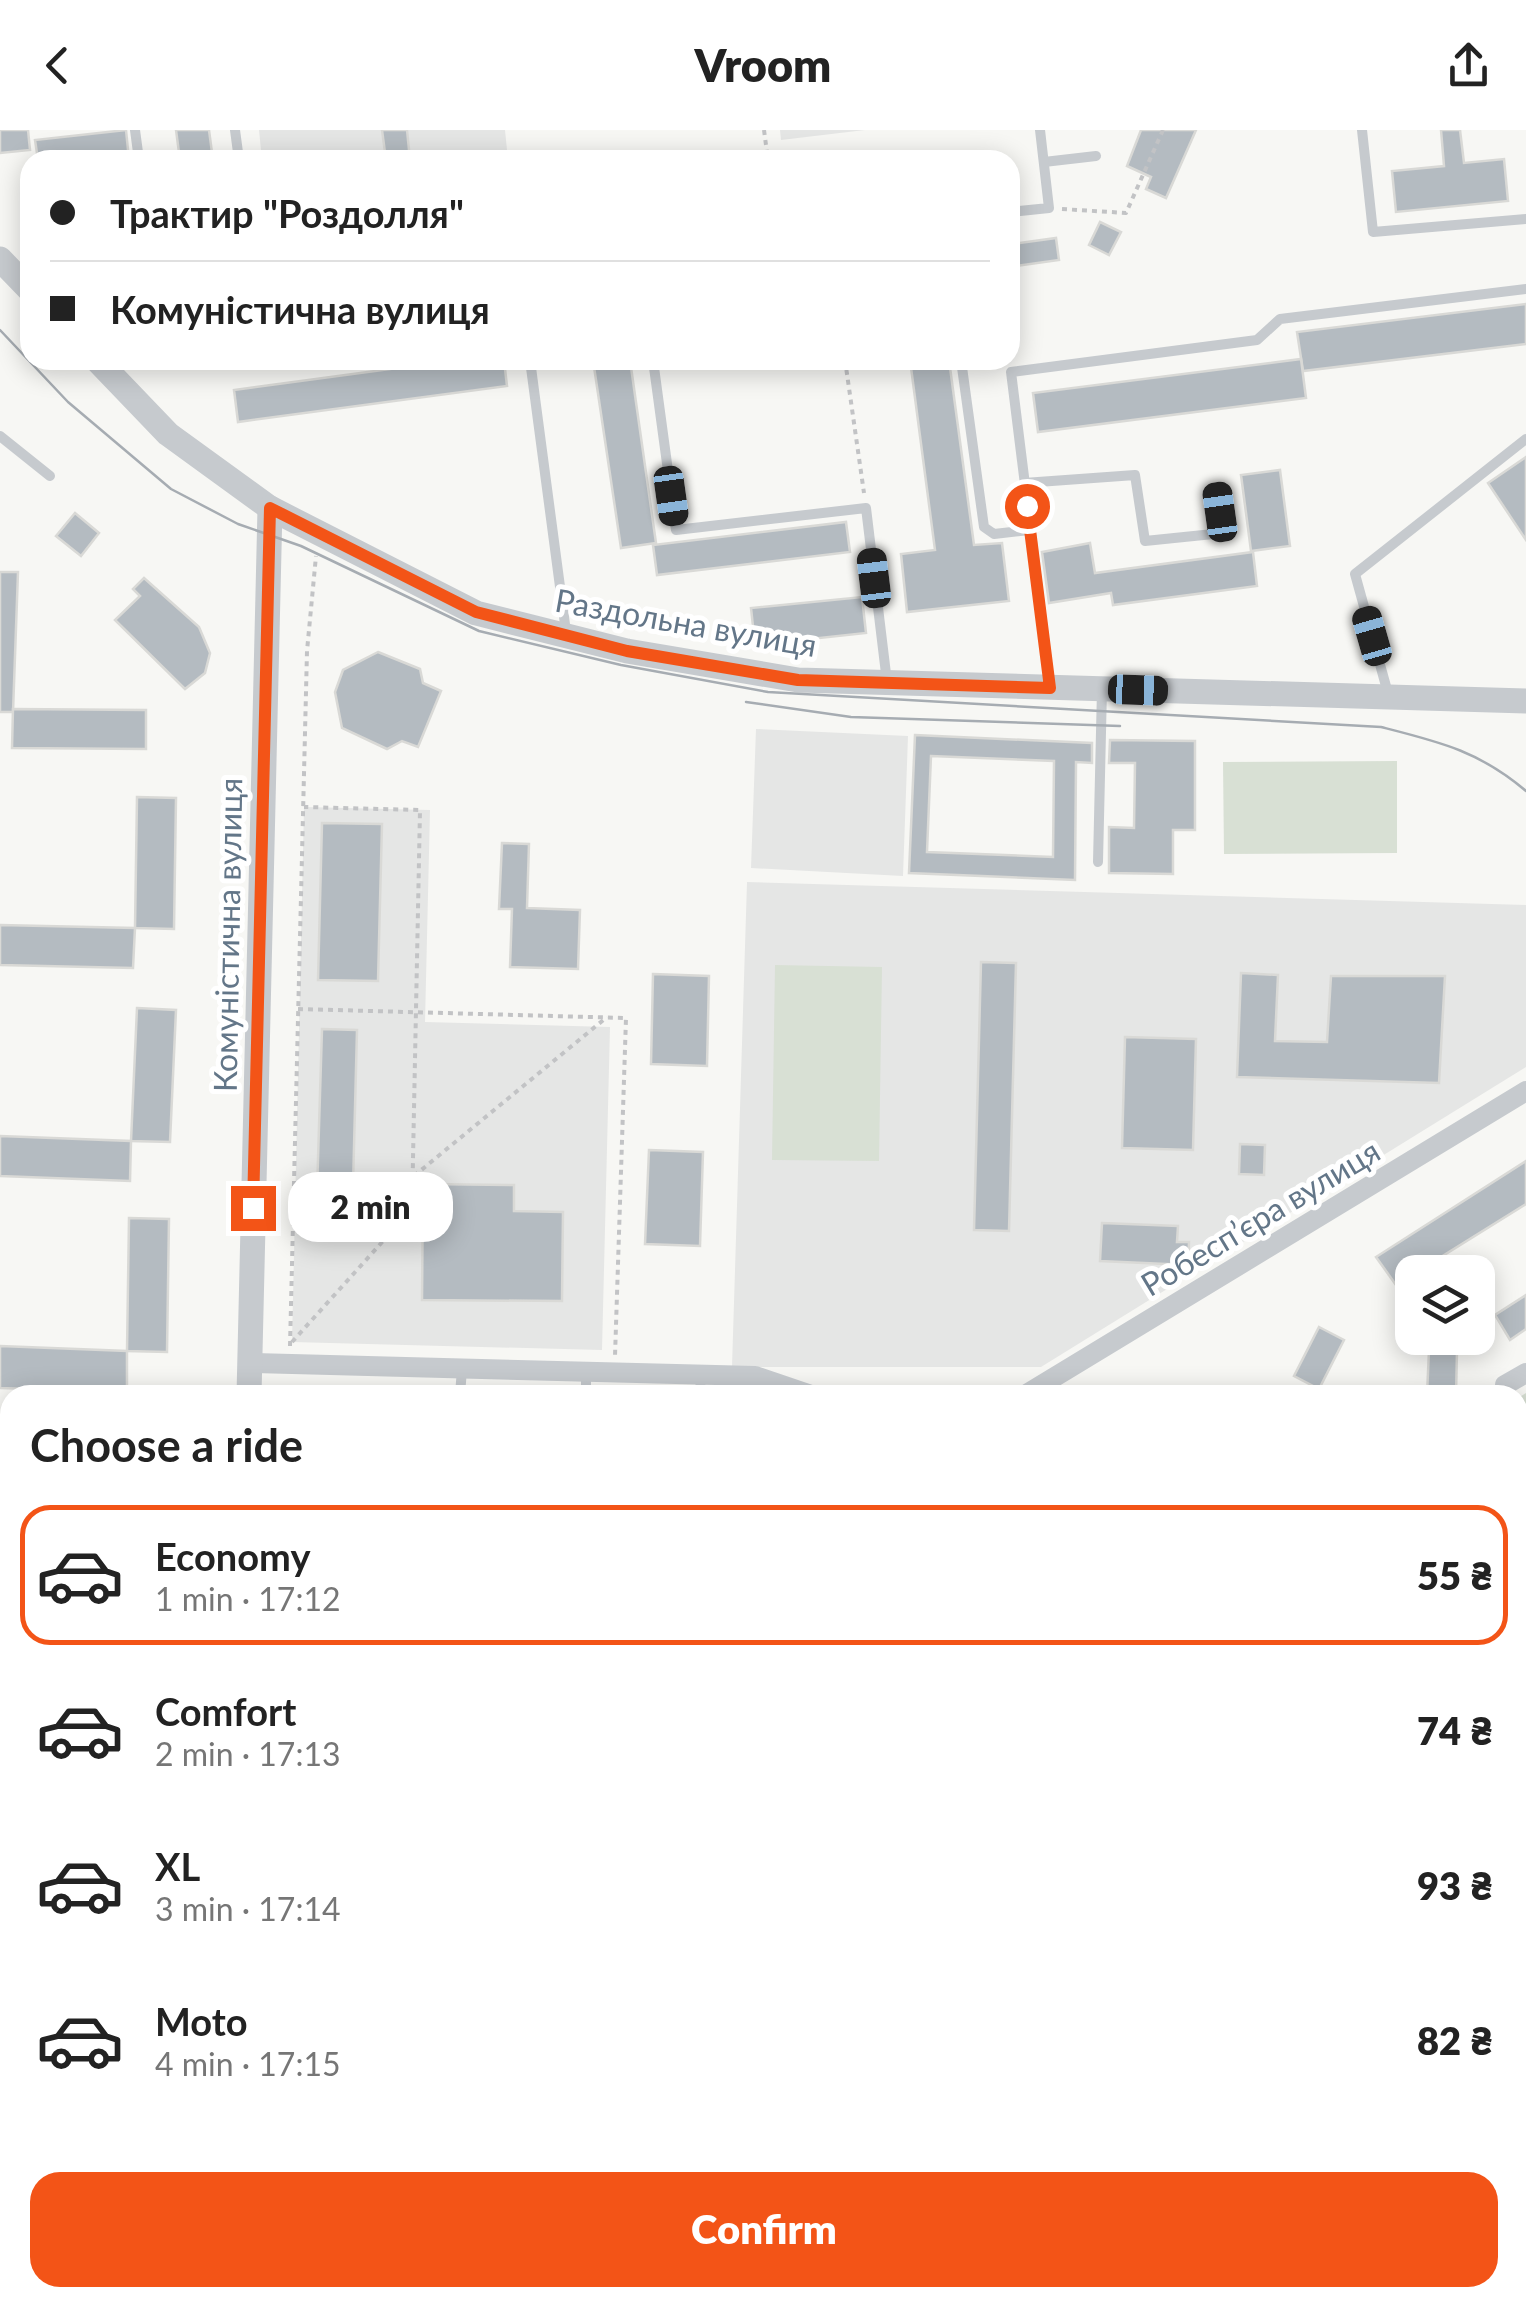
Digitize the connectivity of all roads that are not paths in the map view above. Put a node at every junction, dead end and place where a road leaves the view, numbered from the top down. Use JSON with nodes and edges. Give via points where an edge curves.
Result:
{"nodes":[{"id":1,"x":1040,"y":130,"type":"edge"},
{"id":2,"x":1362,"y":130,"type":"edge"},
{"id":3,"x":1096,"y":156,"type":"dead end"},
{"id":4,"x":1044,"y":162,"type":"junction"},
{"id":5,"x":1020,"y":211,"type":"edge"},
{"id":6,"x":1526,"y":219,"type":"edge"},
{"id":7,"x":0,"y":259,"type":"edge"},
{"id":8,"x":20,"y":280,"type":"edge"},
{"id":9,"x":1526,"y":289,"type":"edge"},
{"id":10,"x":1020,"y":365,"type":"edge"},
{"id":11,"x":107,"y":370,"type":"edge"},
{"id":12,"x":531,"y":370,"type":"edge"},
{"id":13,"x":655,"y":370,"type":"edge"},
{"id":14,"x":963,"y":370,"type":"edge"},
{"id":15,"x":1010,"y":370,"type":"edge"},
{"id":16,"x":0,"y":436,"type":"edge"},
{"id":17,"x":1526,"y":439,"type":"edge"},
{"id":18,"x":50,"y":476,"type":"dead end"},
{"id":19,"x":1024,"y":482,"type":"junction"},
{"id":20,"x":1217,"y":490,"type":"dead end"},
{"id":21,"x":270,"y":508,"type":"junction"},
{"id":22,"x":1030,"y":530,"type":"junction"},
{"id":23,"x":567,"y":636,"type":"junction"},
{"id":24,"x":887,"y":683,"type":"junction"},
{"id":25,"x":1050,"y":688,"type":"junction"},
{"id":26,"x":1102,"y":689,"type":"junction"},
{"id":27,"x":1390,"y":698,"type":"junction"},
{"id":28,"x":1526,"y":702,"type":"edge"},
{"id":29,"x":1098,"y":862,"type":"dead end"},
{"id":30,"x":1526,"y":1091,"type":"edge"},
{"id":31,"x":250,"y":1363,"type":"junction"},
{"id":32,"x":462,"y":1368,"type":"junction"},
{"id":33,"x":586,"y":1372,"type":"junction"},
{"id":34,"x":249,"y":1385,"type":"edge"},
{"id":35,"x":461,"y":1385,"type":"edge"},
{"id":36,"x":586,"y":1385,"type":"edge"},
{"id":37,"x":701,"y":1385,"type":"edge"},
{"id":38,"x":781,"y":1385,"type":"edge"},
{"id":39,"x":1041,"y":1385,"type":"edge"}],
"edges":[{"from":1,"to":4,"type":"lane"},
{"from":2,"to":6,"type":"lane","via":[[1373,232]]},
{"from":3,"to":4,"type":"lane"},
{"from":4,"to":5,"type":"lane","via":[[1049,208]]},
{"from":7,"to":8,"type":"street"},
{"from":9,"to":10,"type":"lane","via":[[1280,319],[1258,340]]},
{"from":11,"to":21,"type":"street","name":"Раздольна вулиця","via":[[168,434]]},
{"from":12,"to":23,"type":"lane"},
{"from":13,"to":24,"type":"lane","via":[[676,530],[866,508]]},
{"from":14,"to":22,"type":"lane","via":[[984,528],[994,534]]},
{"from":15,"to":19,"type":"lane"},
{"from":16,"to":18,"type":"lane"},
{"from":17,"to":27,"type":"lane","via":[[1355,574]]},
{"from":19,"to":20,"type":"lane","via":[[1136,474],[1145,541],[1223,533]]},
{"from":19,"to":22,"type":"lane"},
{"from":21,"to":23,"type":"street","name":"Раздольна вулиця","via":[[476,612]]},
{"from":21,"to":31,"type":"street","name":"Комуністична вулиця"},
{"from":22,"to":25,"type":"lane"},
{"from":23,"to":24,"type":"street","name":"Раздольна вулиця","via":[[798,680]]},
{"from":24,"to":25,"type":"street","name":"Раздольна вулиця"},
{"from":25,"to":26,"type":"street","name":"Раздольна вулиця"},
{"from":26,"to":27,"type":"street","name":"Раздольна вулиця"},
{"from":26,"to":29,"type":"lane"},
{"from":27,"to":28,"type":"street","name":"Раздольна вулиця"},
{"from":30,"to":39,"type":"street","name":"Робесп’єра вулиця"},
{"from":31,"to":32,"type":"street"},
{"from":31,"to":34,"type":"street","name":"Комуністична вулиця"},
{"from":32,"to":33,"type":"street"},
{"from":32,"to":35,"type":"lane"},
{"from":33,"to":36,"type":"lane"},
{"from":33,"to":37,"type":"street"},
{"from":37,"to":38,"type":"street","via":[[754,1376]]}]}
